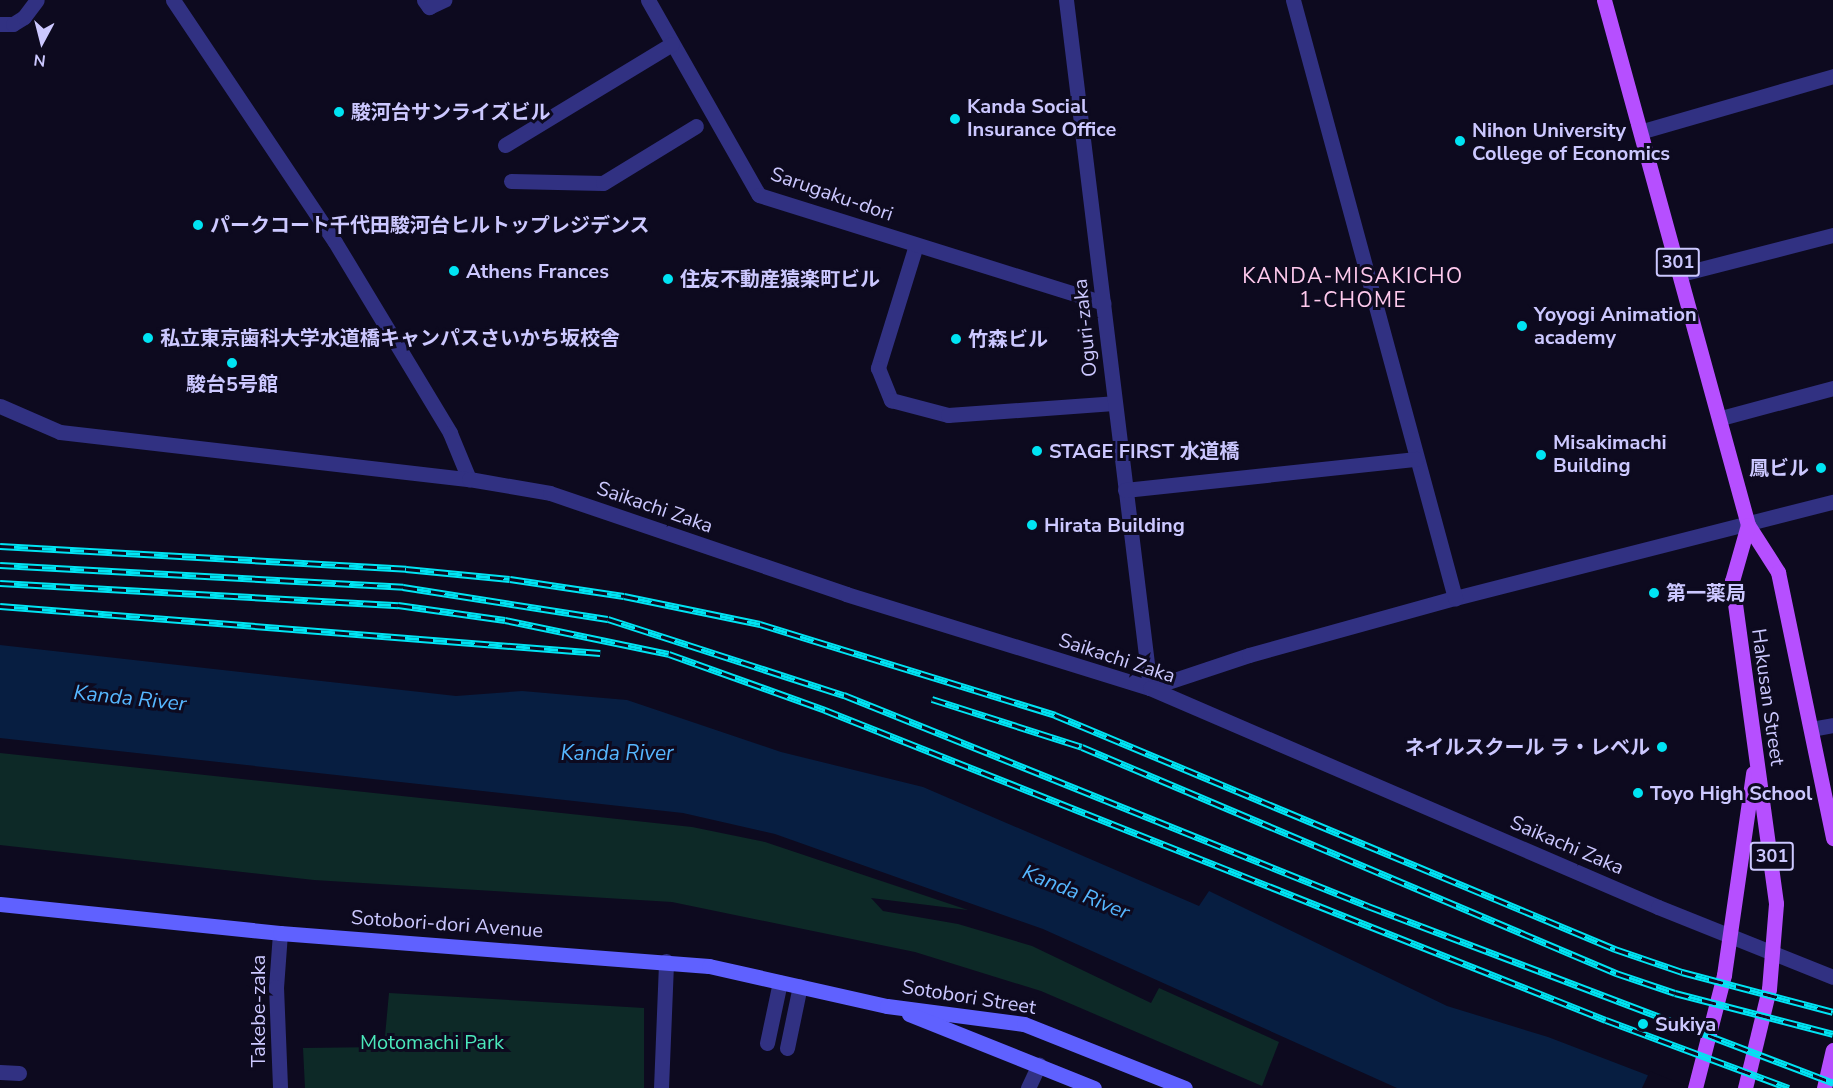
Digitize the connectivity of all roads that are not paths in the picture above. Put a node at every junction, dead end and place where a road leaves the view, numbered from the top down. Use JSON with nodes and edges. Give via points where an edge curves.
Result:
{"nodes":[{"id":1,"x":37,"y":0,"type":"edge"},
{"id":2,"x":172,"y":0,"type":"edge"},
{"id":3,"x":424,"y":0,"type":"edge"},
{"id":4,"x":444,"y":0,"type":"edge"},
{"id":5,"x":648,"y":0,"type":"edge"},
{"id":6,"x":1066,"y":0,"type":"edge"},
{"id":7,"x":1293,"y":0,"type":"edge"},
{"id":8,"x":1604,"y":0,"type":"edge"},
{"id":9,"x":0,"y":24,"type":"edge"},
{"id":10,"x":672,"y":44,"type":"junction"},
{"id":11,"x":1833,"y":76,"type":"edge"},
{"id":12,"x":696,"y":126,"type":"dead end"},
{"id":13,"x":1642,"y":131,"type":"junction"},
{"id":14,"x":505,"y":145,"type":"dead end"},
{"id":15,"x":511,"y":181,"type":"dead end"},
{"id":16,"x":1833,"y":235,"type":"edge"},
{"id":17,"x":916,"y":245,"type":"junction"},
{"id":18,"x":1681,"y":274,"type":"junction"},
{"id":19,"x":1103,"y":303,"type":"junction"},
{"id":20,"x":1833,"y":388,"type":"edge"},
{"id":21,"x":1114,"y":403,"type":"junction"},
{"id":22,"x":0,"y":406,"type":"edge"},
{"id":23,"x":1720,"y":418,"type":"junction"},
{"id":24,"x":1416,"y":459,"type":"junction"},
{"id":25,"x":469,"y":479,"type":"junction"},
{"id":26,"x":1125,"y":490,"type":"junction"},
{"id":27,"x":1833,"y":501,"type":"edge"},
{"id":28,"x":1748,"y":525,"type":"junction"},
{"id":29,"x":1455,"y":598,"type":"junction"},
{"id":30,"x":1150,"y":688,"type":"junction"},
{"id":31,"x":1833,"y":724,"type":"edge"},
{"id":32,"x":1811,"y":729,"type":"junction"},
{"id":33,"x":1755,"y":760,"type":"junction"},
{"id":34,"x":1833,"y":838,"type":"edge"},
{"id":35,"x":0,"y":904,"type":"edge"},
{"id":36,"x":280,"y":933,"type":"junction"},
{"id":37,"x":1730,"y":937,"type":"junction"},
{"id":38,"x":1774,"y":953,"type":"junction"},
{"id":39,"x":666,"y":961,"type":"junction"},
{"id":40,"x":1833,"y":977,"type":"edge"},
{"id":41,"x":780,"y":982,"type":"junction"},
{"id":42,"x":800,"y":986,"type":"junction"},
{"id":43,"x":887,"y":1006,"type":"junction"},
{"id":44,"x":767,"y":1043,"type":"dead end"},
{"id":45,"x":787,"y":1048,"type":"dead end"},
{"id":46,"x":1833,"y":1050,"type":"edge"},
{"id":47,"x":1039,"y":1064,"type":"junction"},
{"id":48,"x":1832,"y":1066,"type":"edge"},
{"id":49,"x":0,"y":1072,"type":"edge"},
{"id":50,"x":19,"y":1072,"type":"dead end"},
{"id":51,"x":1696,"y":1086,"type":"edge"},
{"id":52,"x":280,"y":1088,"type":"edge"},
{"id":53,"x":660,"y":1088,"type":"edge"},
{"id":54,"x":1028,"y":1088,"type":"edge"},
{"id":55,"x":1094,"y":1088,"type":"edge"},
{"id":56,"x":1185,"y":1088,"type":"edge"},
{"id":57,"x":1745,"y":1088,"type":"edge"},
{"id":58,"x":1824,"y":1088,"type":"edge"}],
"edges":[{"from":1,"to":9,"type":"street","via":[[24,17],[13,24]]},
{"from":2,"to":25,"type":"street","via":[[335,242],[450,433]]},
{"from":3,"to":4,"type":"street","via":[[429,7]]},
{"from":5,"to":10,"type":"street","name":"Sarugaku-dori"},
{"from":6,"to":19,"type":"street","name":"Oguri-zaka"},
{"from":7,"to":24,"type":"street"},
{"from":8,"to":13,"type":"main road","name":"Hakusan Street","number":"301"},
{"from":10,"to":14,"type":"street"},
{"from":10,"to":17,"type":"street","name":"Sarugaku-dori","via":[[759,195]]},
{"from":11,"to":13,"type":"street"},
{"from":12,"to":15,"type":"street","via":[[603,183]]},
{"from":13,"to":18,"type":"main road","name":"Hakusan Street","number":"301"},
{"from":16,"to":18,"type":"street"},
{"from":17,"to":19,"type":"street","name":"Sarugaku-dori"},
{"from":17,"to":21,"type":"street","via":[[878,368],[891,400],[948,415]]},
{"from":18,"to":23,"type":"main road","name":"Hakusan Street","number":"301"},
{"from":19,"to":21,"type":"street","name":"Oguri-zaka"},
{"from":20,"to":23,"type":"street"},
{"from":21,"to":26,"type":"street","name":"Oguri-zaka"},
{"from":22,"to":25,"type":"street","name":"Saikachi Zaka","via":[[60,432]]},
{"from":23,"to":28,"type":"main road","name":"Hakusan Street","number":"301"},
{"from":24,"to":26,"type":"street"},
{"from":24,"to":29,"type":"street"},
{"from":25,"to":30,"type":"street","name":"Saikachi Zaka","via":[[550,493],[846,594]]},
{"from":26,"to":30,"type":"street","name":"Oguri-zaka"},
{"from":27,"to":28,"type":"street"},
{"from":28,"to":29,"type":"street","via":[[1686,536]]},
{"from":28,"to":32,"type":"main road","name":"Hakusan Street","number":"301","via":[[1778,572]]},
{"from":28,"to":33,"type":"main road","name":"Hakusan Street","number":"301","via":[[1732,581]]},
{"from":29,"to":30,"type":"street","via":[[1249,655]]},
{"from":30,"to":37,"type":"street","name":"Saikachi Zaka"},
{"from":31,"to":32,"type":"street"},
{"from":32,"to":34,"type":"main road","name":"Hakusan Street","number":"301"},
{"from":33,"to":37,"type":"main road"},
{"from":33,"to":38,"type":"main road","name":"Hakusan Street","number":"301","via":[[1771,852],[1776,903]]},
{"from":35,"to":36,"type":"main road","name":"Sotobori-dori Avenue"},
{"from":36,"to":39,"type":"main road","name":"Sotobori-dori Avenue"},
{"from":36,"to":52,"type":"street","name":"Takebe-zaka","via":[[276,987]]},
{"from":37,"to":38,"type":"street","name":"Saikachi Zaka"},
{"from":37,"to":51,"type":"main road"},
{"from":38,"to":40,"type":"street","name":"Saikachi Zaka"},
{"from":38,"to":57,"type":"main road","name":"Hakusan Street","number":"301","via":[[1767,1000]]},
{"from":39,"to":41,"type":"main road","name":"Sotobori-dori Avenue"},
{"from":39,"to":53,"type":"street"},
{"from":41,"to":42,"type":"main road","name":"Sotobori-dori Avenue"},
{"from":41,"to":44,"type":"street"},
{"from":42,"to":43,"type":"main road","name":"Sotobori-dori Avenue"},
{"from":42,"to":45,"type":"street"},
{"from":43,"to":47,"type":"main road","name":"Sotobori Street"},
{"from":43,"to":56,"type":"main road","name":"Sotobori Street","via":[[1024,1024]]},
{"from":46,"to":48,"type":"main road"},
{"from":47,"to":54,"type":"street"},
{"from":47,"to":55,"type":"main road","name":"Sotobori Street"},
{"from":48,"to":58,"type":"main road"},
{"from":49,"to":50,"type":"street"}]}
